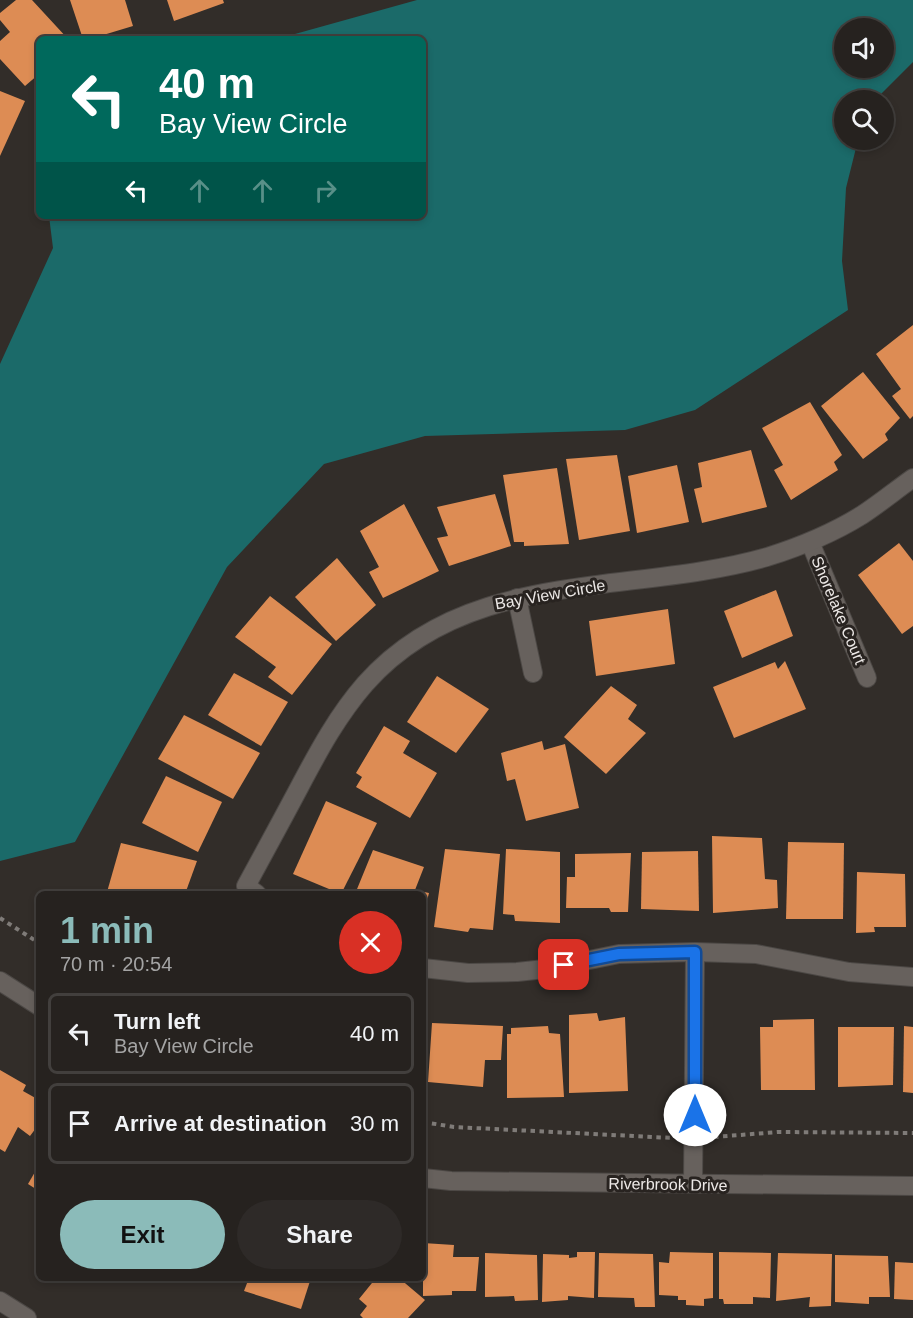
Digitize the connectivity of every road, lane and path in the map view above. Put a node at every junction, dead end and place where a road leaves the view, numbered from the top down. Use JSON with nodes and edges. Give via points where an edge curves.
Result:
{"nodes":[{"id":1,"x":913,"y":478,"type":"edge"},
{"id":2,"x":810,"y":542,"type":"junction"},
{"id":3,"x":517,"y":597,"type":"junction"},
{"id":4,"x":533,"y":673,"type":"dead end"},
{"id":5,"x":867,"y":678,"type":"dead end"},
{"id":6,"x":253,"y":891,"type":"edge"},
{"id":7,"x":0,"y":918,"type":"edge"},
{"id":8,"x":36,"y":941,"type":"edge"},
{"id":9,"x":695,"y":952,"type":"junction"},
{"id":10,"x":426,"y":968,"type":"edge"},
{"id":11,"x":913,"y":977,"type":"edge"},
{"id":12,"x":0,"y":981,"type":"edge"},
{"id":13,"x":36,"y":1004,"type":"edge"},
{"id":14,"x":426,"y":1122,"type":"edge"},
{"id":15,"x":913,"y":1133,"type":"edge"},
{"id":16,"x":695,"y":1138,"type":"junction"},
{"id":17,"x":426,"y":1178,"type":"edge"},
{"id":18,"x":693,"y":1184,"type":"junction"},
{"id":19,"x":913,"y":1186,"type":"edge"},
{"id":20,"x":0,"y":1301,"type":"edge"},
{"id":21,"x":27,"y":1318,"type":"edge"}],
"edges":[{"from":1,"to":2,"type":"street","name":"Bay View Circle","via":[[861,516]]},
{"from":2,"to":3,"type":"street","name":"Bay View Circle","via":[[725,566]]},
{"from":2,"to":5,"type":"street","name":"Shorelake Court"},
{"from":3,"to":4,"type":"street"},
{"from":3,"to":6,"type":"street","name":"Bay View Circle","via":[[475,610],[433,630],[367,682],[323,744],[246,886]]},
{"from":7,"to":8,"type":"path"},
{"from":9,"to":10,"type":"street","via":[[619,954],[518,972]]},
{"from":9,"to":11,"type":"street","via":[[756,954],[849,972]]},
{"from":9,"to":16,"type":"street"},
{"from":12,"to":13,"type":"street"},
{"from":14,"to":16,"type":"path"},
{"from":15,"to":16,"type":"path","via":[[778,1132]]},
{"from":16,"to":18,"type":"street"},
{"from":17,"to":18,"type":"street","name":"Riverbrook Drive"},
{"from":18,"to":19,"type":"street","name":"Riverbrook Drive"},
{"from":20,"to":21,"type":"street"}]}
